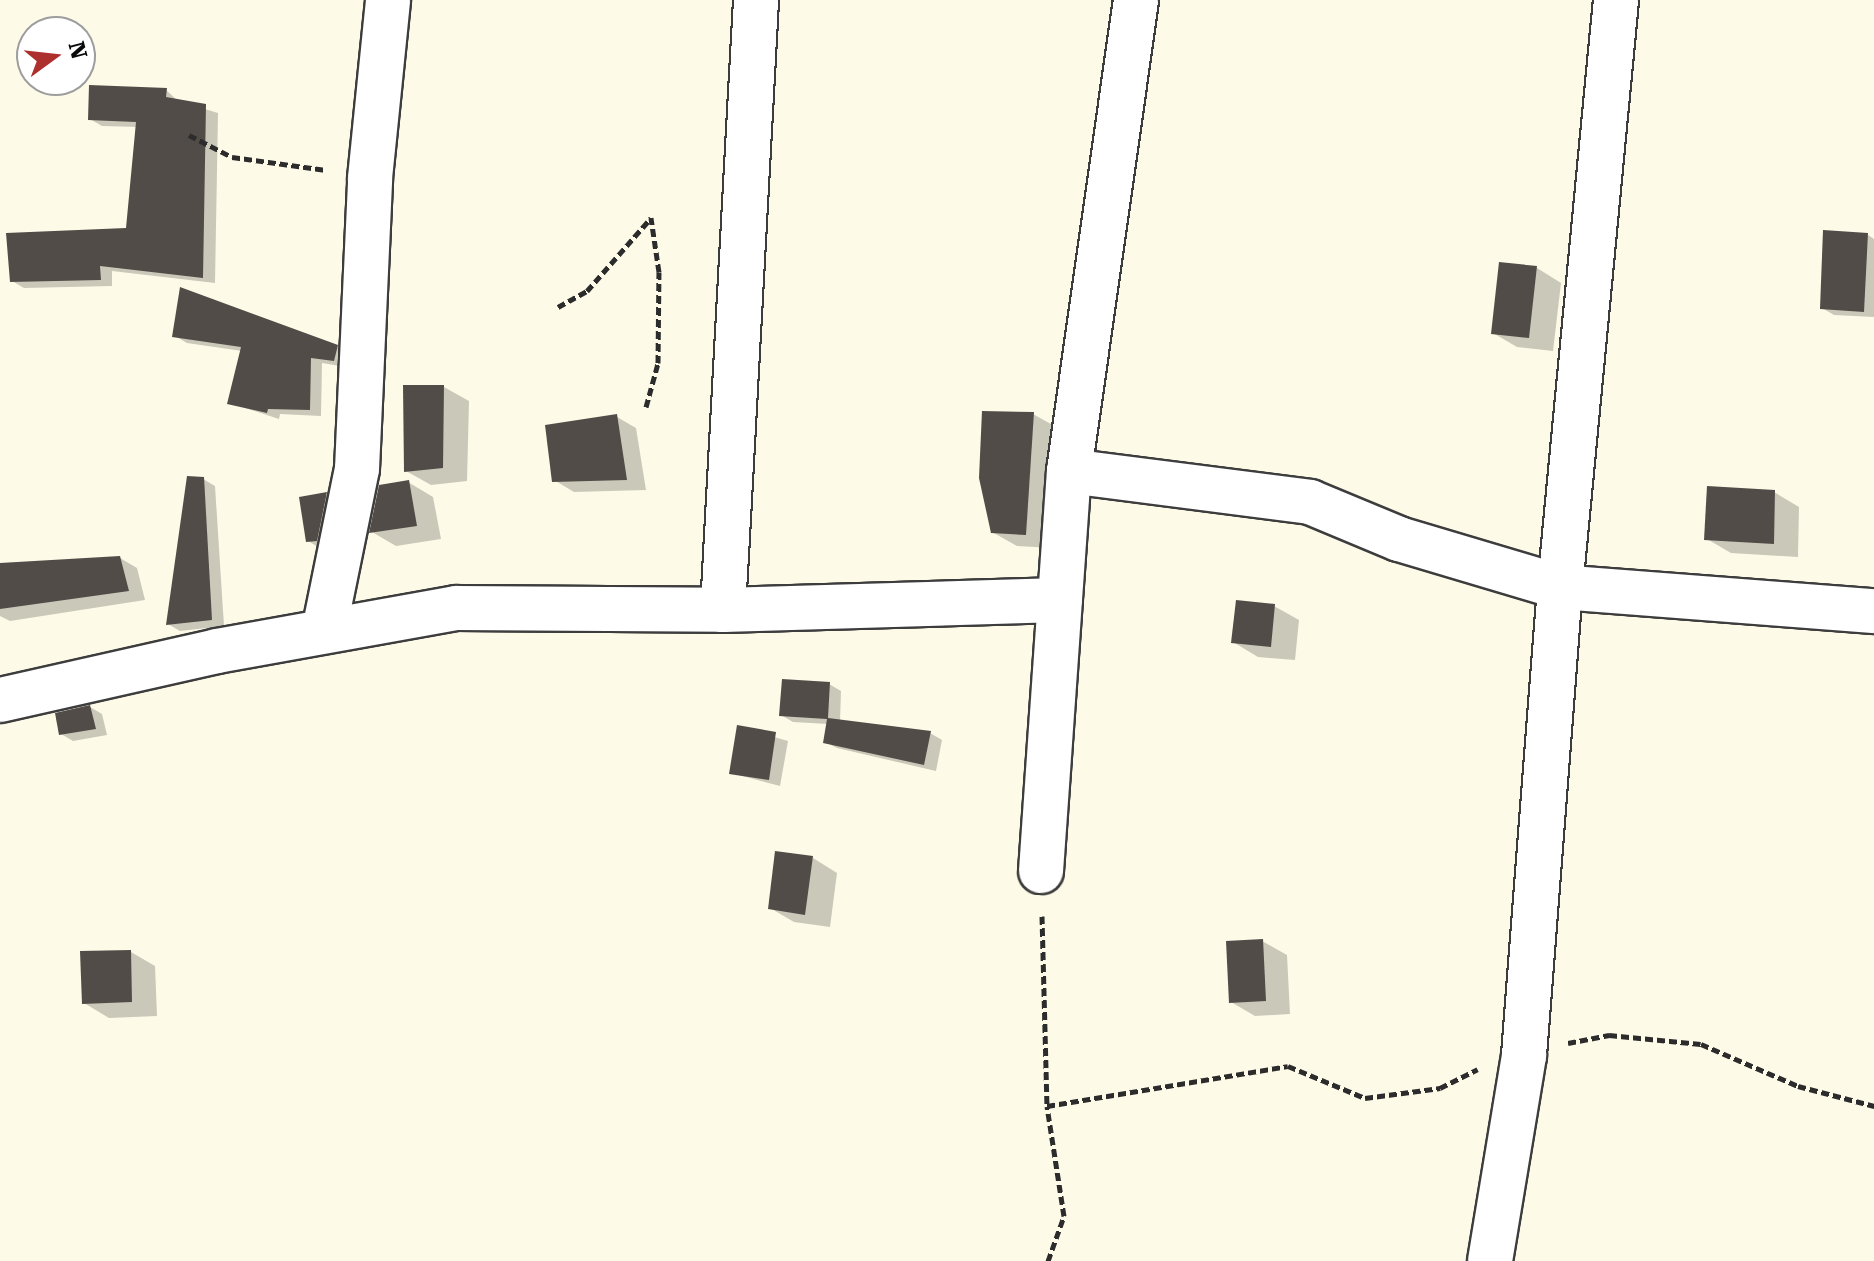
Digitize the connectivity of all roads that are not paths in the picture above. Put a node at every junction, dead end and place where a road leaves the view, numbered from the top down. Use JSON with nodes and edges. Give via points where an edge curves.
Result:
{"nodes":[{"id":1,"x":388,"y":0,"type":"edge"},
{"id":2,"x":756,"y":0,"type":"edge"},
{"id":3,"x":1136,"y":0,"type":"edge"},
{"id":4,"x":1616,"y":0,"type":"edge"},
{"id":5,"x":1069,"y":471,"type":"junction"},
{"id":6,"x":1560,"y":587,"type":"junction"},
{"id":7,"x":1060,"y":600,"type":"junction"},
{"id":8,"x":723,"y":610,"type":"junction"},
{"id":9,"x":1874,"y":611,"type":"edge"},
{"id":10,"x":324,"y":631,"type":"junction"},
{"id":11,"x":0,"y":700,"type":"edge"},
{"id":12,"x":1041,"y":871,"type":"road end"},
{"id":13,"x":1490,"y":1261,"type":"edge"}],
"edges":[{"from":1,"to":10,"type":"street","via":[[370,178],[357,469]]},
{"from":2,"to":8,"type":"street"},
{"from":3,"to":5,"type":"street"},
{"from":4,"to":6,"type":"street"},
{"from":5,"to":6,"type":"street","via":[[1310,502],[1399,539]]},
{"from":5,"to":7,"type":"street"},
{"from":6,"to":9,"type":"street"},
{"from":6,"to":13,"type":"street","via":[[1524,1055]]},
{"from":7,"to":8,"type":"street"},
{"from":7,"to":12,"type":"street"},
{"from":8,"to":10,"type":"street","via":[[456,608]]},
{"from":10,"to":11,"type":"street"}]}
